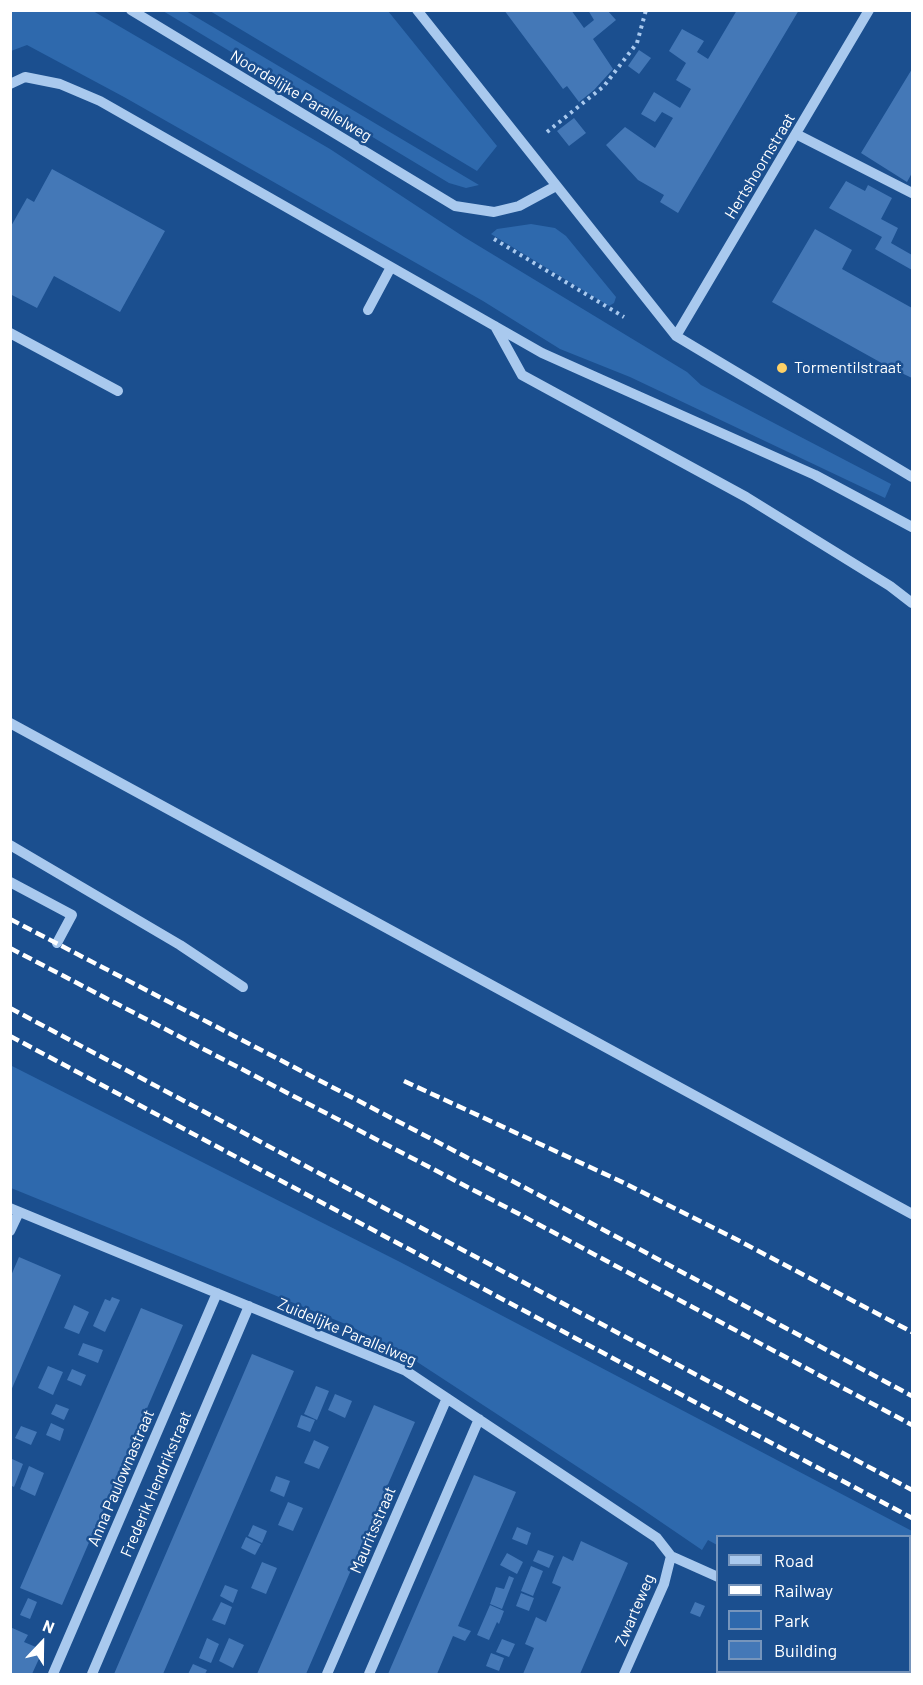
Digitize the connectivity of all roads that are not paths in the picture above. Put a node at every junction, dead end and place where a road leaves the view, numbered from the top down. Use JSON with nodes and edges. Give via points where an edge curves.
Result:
{"nodes":[{"id":1,"x":131,"y":10,"type":"edge"},
{"id":2,"x":417,"y":10,"type":"edge"},
{"id":3,"x":870,"y":10,"type":"edge"},
{"id":4,"x":10,"y":84,"type":"edge"},
{"id":5,"x":796,"y":134,"type":"junction"},
{"id":6,"x":556,"y":186,"type":"junction"},
{"id":7,"x":912,"y":193,"type":"edge"},
{"id":8,"x":391,"y":267,"type":"junction"},
{"id":9,"x":368,"y":310,"type":"dead end"},
{"id":10,"x":495,"y":326,"type":"junction"},
{"id":11,"x":10,"y":333,"type":"edge"},
{"id":12,"x":676,"y":336,"type":"junction"},
{"id":13,"x":118,"y":391,"type":"dead end"},
{"id":14,"x":912,"y":477,"type":"edge"},
{"id":15,"x":912,"y":527,"type":"edge"},
{"id":16,"x":912,"y":603,"type":"edge"},
{"id":17,"x":10,"y":723,"type":"edge"},
{"id":18,"x":10,"y":845,"type":"edge"},
{"id":19,"x":10,"y":882,"type":"edge"},
{"id":20,"x":57,"y":943,"type":"dead end"},
{"id":21,"x":243,"y":987,"type":"dead end"},
{"id":22,"x":15,"y":1210,"type":"edge"},
{"id":23,"x":912,"y":1214,"type":"edge"},
{"id":24,"x":10,"y":1231,"type":"edge"},
{"id":25,"x":217,"y":1293,"type":"junction"},
{"id":26,"x":249,"y":1306,"type":"junction"},
{"id":27,"x":447,"y":1398,"type":"junction"},
{"id":28,"x":479,"y":1419,"type":"junction"},
{"id":29,"x":671,"y":1556,"type":"junction"},
{"id":30,"x":716,"y":1577,"type":"edge"},
{"id":31,"x":52,"y":1674,"type":"edge"},
{"id":32,"x":92,"y":1674,"type":"edge"},
{"id":33,"x":327,"y":1674,"type":"edge"},
{"id":34,"x":369,"y":1674,"type":"edge"},
{"id":35,"x":624,"y":1674,"type":"edge"}],
"edges":[{"from":1,"to":6,"type":"street","name":"Noordelijke Parallelweg","via":[[455,206],[494,212],[519,206]]},
{"from":2,"to":6,"type":"street"},
{"from":3,"to":5,"type":"street","name":"Hertshoornstraat"},
{"from":4,"to":8,"type":"street","via":[[25,77],[60,84],[100,101]]},
{"from":5,"to":7,"type":"street"},
{"from":5,"to":12,"type":"street","name":"Hertshoornstraat"},
{"from":6,"to":12,"type":"street"},
{"from":8,"to":9,"type":"street"},
{"from":8,"to":10,"type":"street"},
{"from":10,"to":15,"type":"street","via":[[542,353],[815,474]]},
{"from":10,"to":16,"type":"street","via":[[522,375],[746,497]]},
{"from":11,"to":13,"type":"street"},
{"from":12,"to":14,"type":"street"},
{"from":17,"to":23,"type":"street"},
{"from":18,"to":21,"type":"street","via":[[180,945]]},
{"from":19,"to":20,"type":"street","via":[[72,915]]},
{"from":22,"to":24,"type":"street"},
{"from":22,"to":25,"type":"street","name":"Zuidelijke Parallelweg"},
{"from":25,"to":26,"type":"street","name":"Zuidelijke Parallelweg"},
{"from":25,"to":31,"type":"street","name":"Anna Paulownastraat"},
{"from":26,"to":27,"type":"street","name":"Zuidelijke Parallelweg","via":[[406,1371]]},
{"from":26,"to":32,"type":"street","name":"Frederik Hendrikstraat"},
{"from":27,"to":28,"type":"street","name":"Zuidelijke Parallelweg"},
{"from":27,"to":33,"type":"street","name":"Mauritsstraat"},
{"from":28,"to":29,"type":"street","name":"Zuidelijke Parallelweg","via":[[657,1538]]},
{"from":28,"to":34,"type":"street"},
{"from":29,"to":30,"type":"street"},
{"from":29,"to":35,"type":"street","name":"Zwarteweg","via":[[664,1584]]}]}
